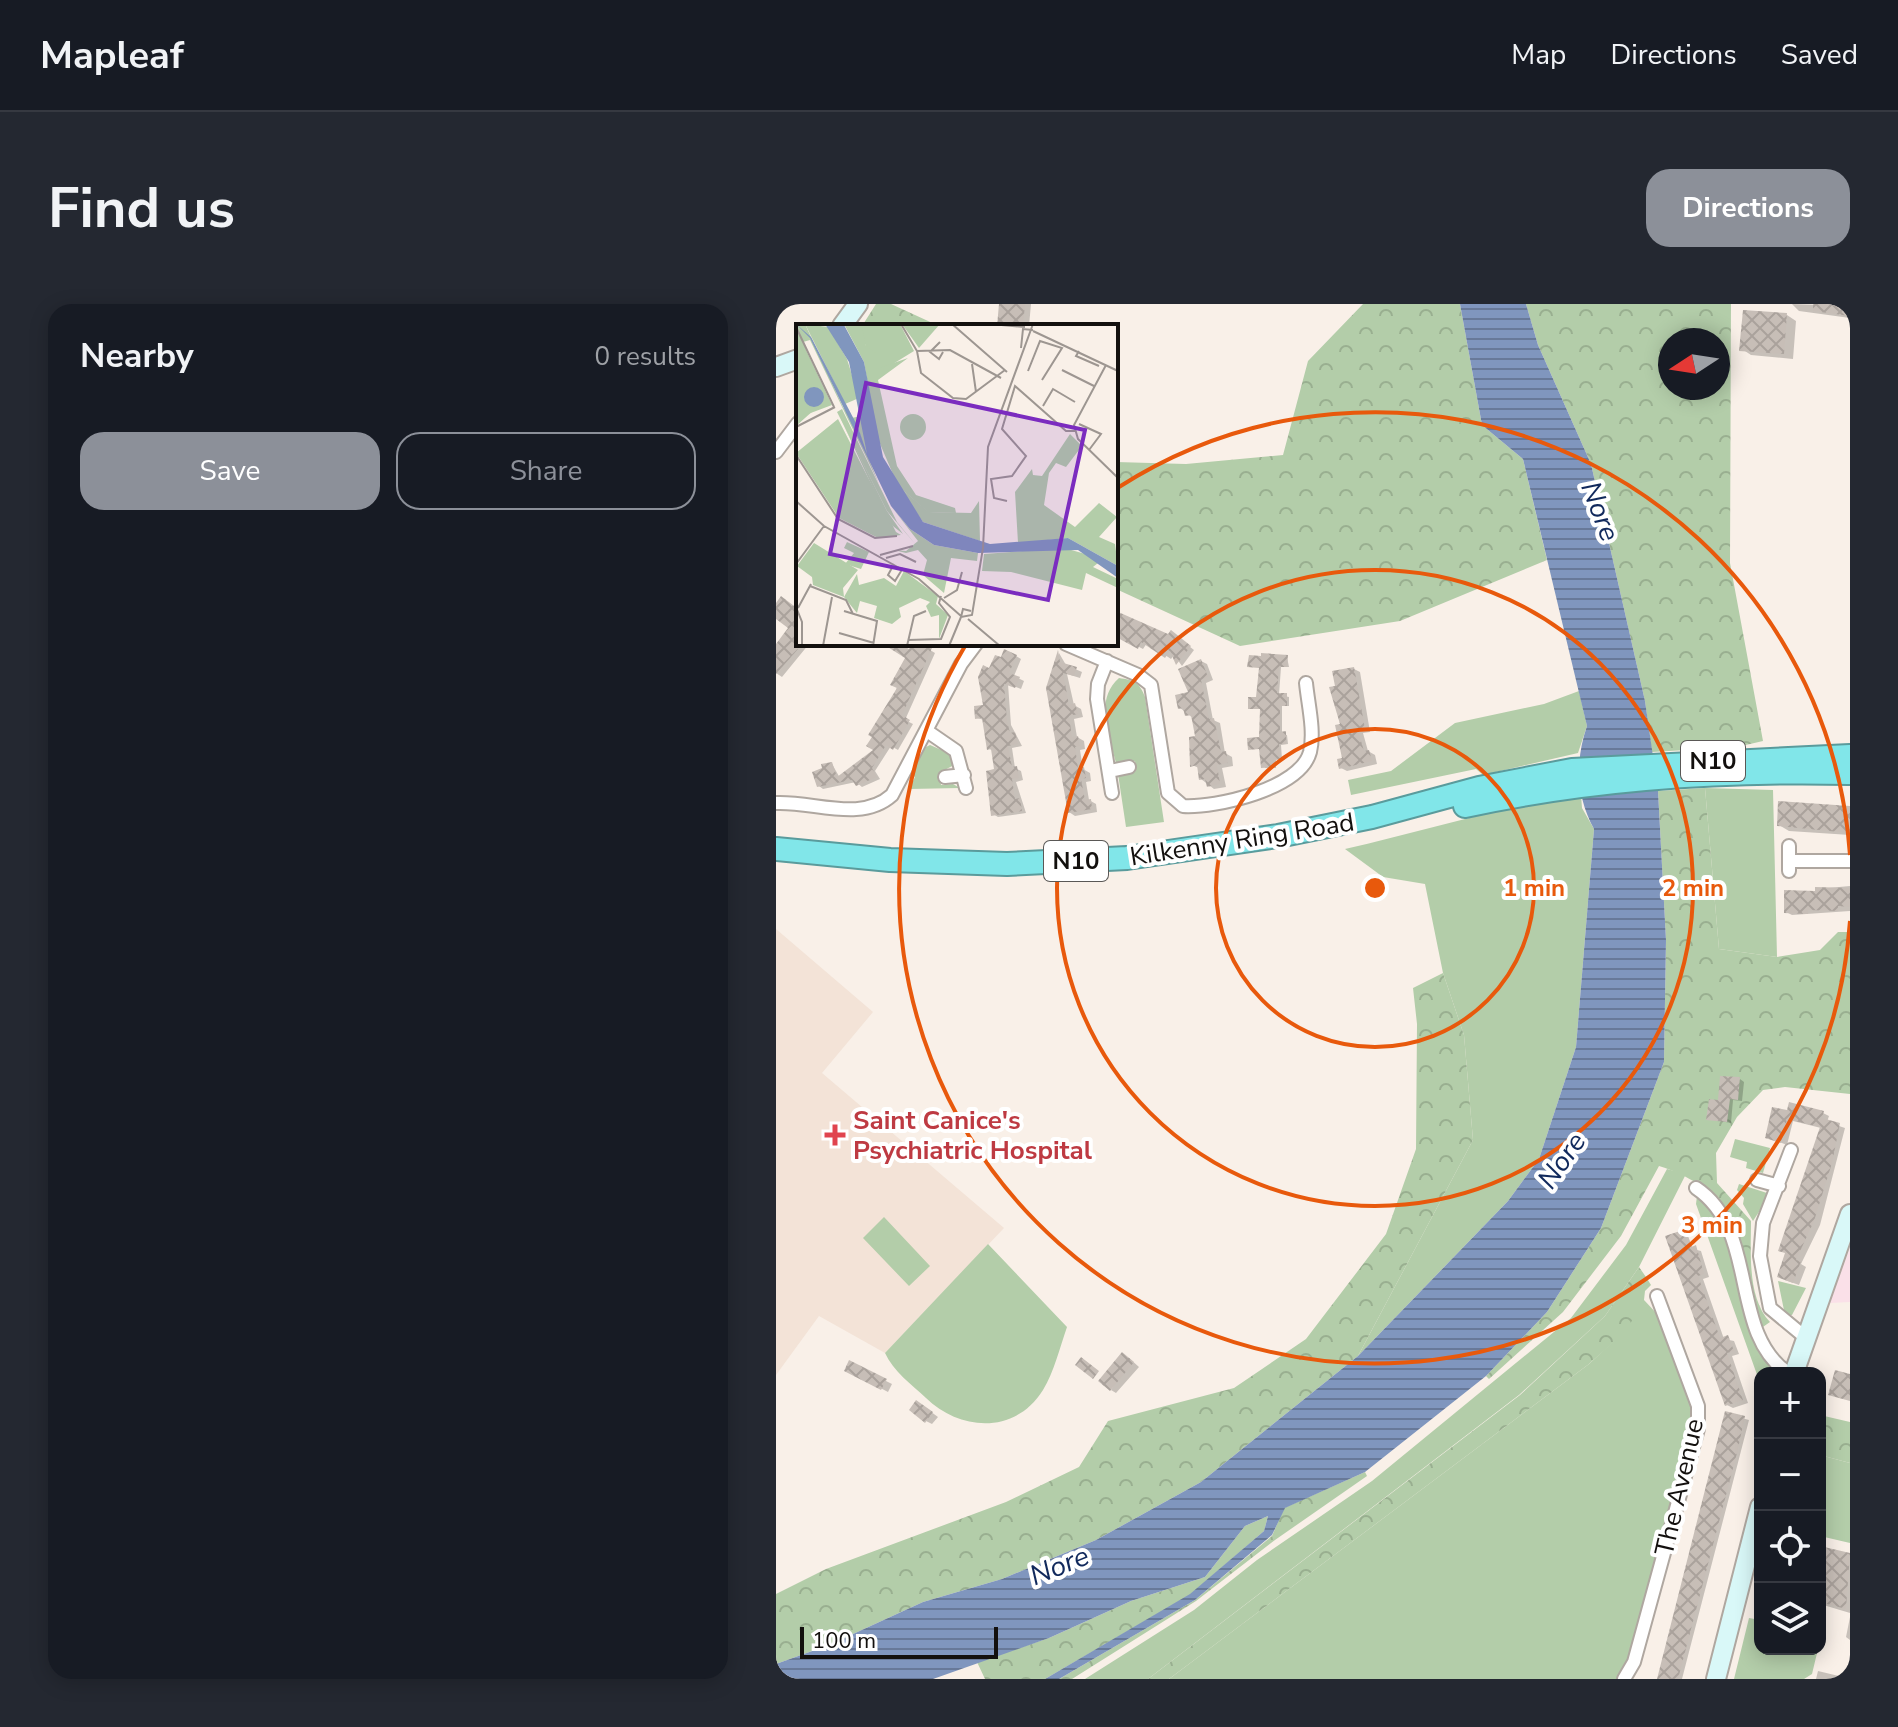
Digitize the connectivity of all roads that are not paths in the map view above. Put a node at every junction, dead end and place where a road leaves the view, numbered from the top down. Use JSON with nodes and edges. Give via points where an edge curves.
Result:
{"nodes":[{"id":1,"x":858,"y":304,"type":"edge"},
{"id":2,"x":843,"y":324,"type":"edge"},
{"id":3,"x":796,"y":361,"type":"edge"},
{"id":4,"x":776,"y":367,"type":"edge"},
{"id":5,"x":796,"y":426,"type":"edge"},
{"id":6,"x":776,"y":452,"type":"edge"},
{"id":7,"x":974,"y":646,"type":"edge"},
{"id":8,"x":1071,"y":646,"type":"edge"},
{"id":9,"x":1107,"y":661,"type":"junction"},
{"id":10,"x":1306,"y":683,"type":"dead end"},
{"id":11,"x":927,"y":731,"type":"junction"},
{"id":12,"x":1850,"y":756,"type":"edge"},
{"id":13,"x":1774,"y":766,"type":"junction"},
{"id":14,"x":1129,"y":767,"type":"dead end"},
{"id":15,"x":1110,"y":771,"type":"junction"},
{"id":16,"x":1850,"y":773,"type":"edge"},
{"id":17,"x":945,"y":777,"type":"dead end"},
{"id":18,"x":1112,"y":793,"type":"dead end"},
{"id":19,"x":776,"y":803,"type":"edge"},
{"id":20,"x":1789,"y":846,"type":"dead end"},
{"id":21,"x":776,"y":849,"type":"edge"},
{"id":22,"x":1850,"y":861,"type":"edge"},
{"id":23,"x":1791,"y":1150,"type":"dead end"},
{"id":24,"x":1757,"y":1180,"type":"dead end"},
{"id":25,"x":1779,"y":1186,"type":"junction"},
{"id":26,"x":1696,"y":1188,"type":"dead end"},
{"id":27,"x":1850,"y":1214,"type":"edge"},
{"id":28,"x":1657,"y":1296,"type":"dead end"},
{"id":29,"x":1805,"y":1337,"type":"junction"},
{"id":30,"x":1780,"y":1367,"type":"edge"},
{"id":31,"x":1793,"y":1367,"type":"edge"},
{"id":32,"x":1759,"y":1511,"type":"edge"},
{"id":33,"x":1624,"y":1679,"type":"edge"},
{"id":34,"x":1716,"y":1679,"type":"edge"}],
"edges":[{"from":1,"to":2,"type":"main road"},
{"from":3,"to":4,"type":"main road"},
{"from":5,"to":6,"type":"street"},
{"from":7,"to":11,"type":"street"},
{"from":8,"to":9,"type":"street"},
{"from":9,"to":10,"type":"street","via":[[1151,685],[1168,793],[1183,806],[1239,797],[1295,775],[1310,752]]},
{"from":9,"to":15,"type":"street","via":[[1097,699]]},
{"from":11,"to":17,"type":"street","via":[[956,751],[965,781]]},
{"from":11,"to":19,"type":"street","via":[[892,795],[880,806],[852,810]]},
{"from":12,"to":13,"type":"highway","name":"Kilkenny Ring Road","number":"N10"},
{"from":13,"to":16,"type":"highway","name":"Kilkenny Ring Road","number":"N10"},
{"from":13,"to":21,"type":"highway","name":"Kilkenny Ring Road","number":"N10","via":[[1572,770],[1481,795],[1448,810],[1372,817],[1193,850],[1082,861],[890,860]]},
{"from":14,"to":15,"type":"street"},
{"from":15,"to":18,"type":"street"},
{"from":20,"to":22,"type":"street","via":[[1789,866]]},
{"from":23,"to":25,"type":"street"},
{"from":24,"to":25,"type":"street"},
{"from":25,"to":29,"type":"street","via":[[1760,1241],[1766,1299],[1777,1317]]},
{"from":26,"to":30,"type":"street","via":[[1710,1198],[1730,1228],[1747,1299],[1766,1348]]},
{"from":27,"to":29,"type":"main road"},
{"from":28,"to":33,"type":"street","name":"The Avenue","via":[[1698,1406],[1698,1429],[1634,1662]]},
{"from":29,"to":31,"type":"main road"},
{"from":32,"to":34,"type":"main road"}]}
